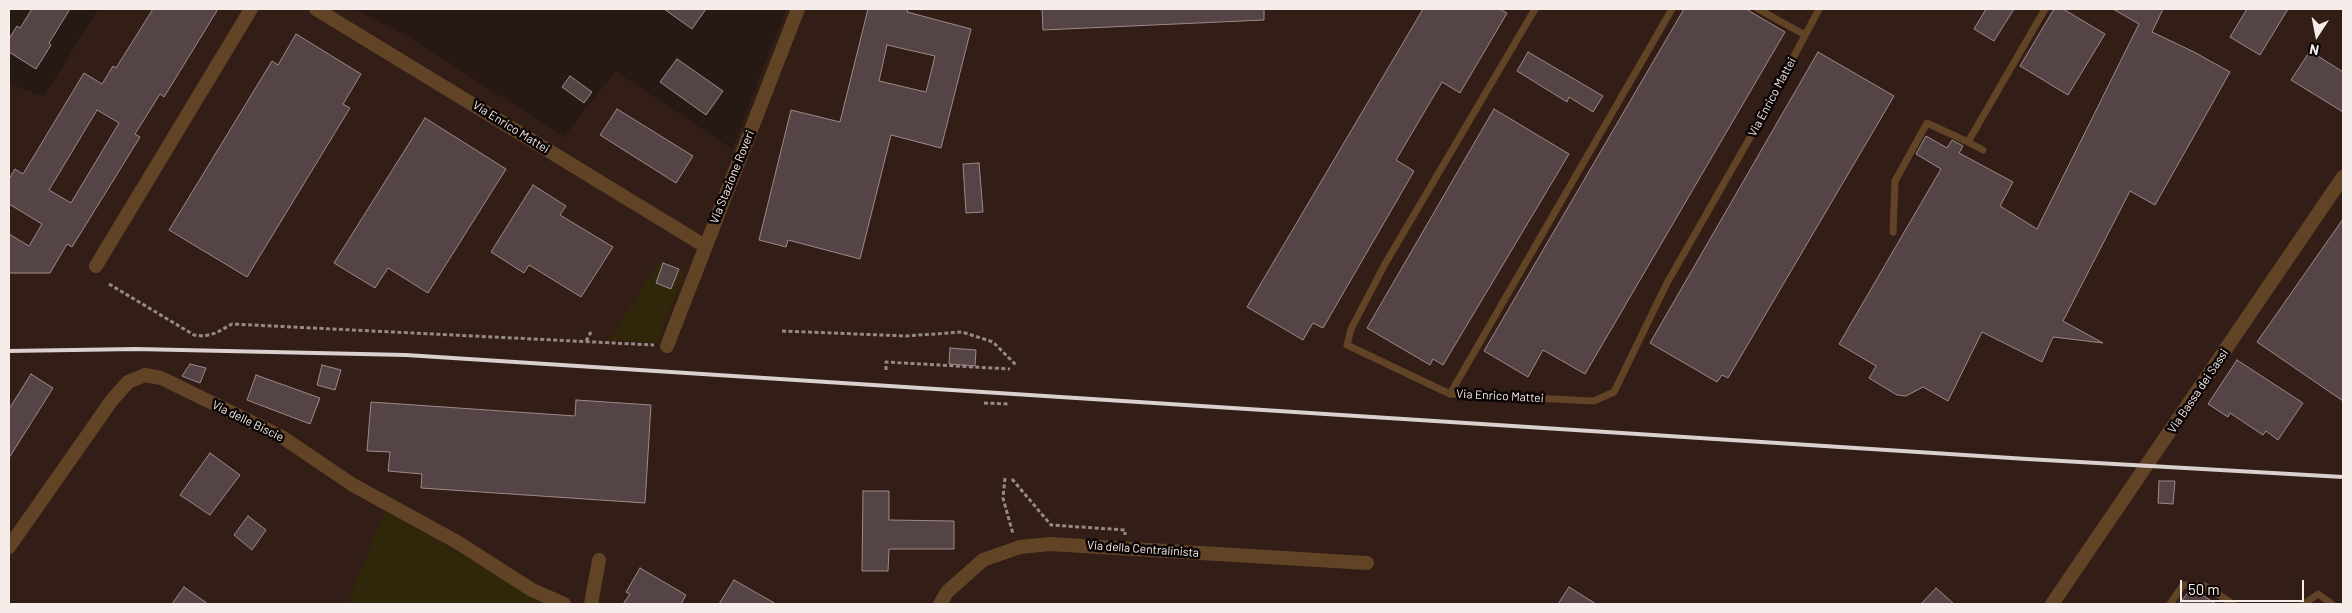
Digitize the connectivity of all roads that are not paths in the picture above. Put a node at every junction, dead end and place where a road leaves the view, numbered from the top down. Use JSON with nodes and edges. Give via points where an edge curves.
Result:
{"nodes":[{"id":1,"x":251,"y":9,"type":"edge"},
{"id":2,"x":316,"y":9,"type":"edge"},
{"id":3,"x":798,"y":9,"type":"edge"},
{"id":4,"x":1534,"y":9,"type":"edge"},
{"id":5,"x":1672,"y":9,"type":"edge"},
{"id":6,"x":1758,"y":9,"type":"edge"},
{"id":7,"x":1819,"y":9,"type":"edge"},
{"id":8,"x":2045,"y":9,"type":"edge"},
{"id":9,"x":1805,"y":35,"type":"junction"},
{"id":10,"x":1968,"y":142,"type":"junction"},
{"id":11,"x":1983,"y":150,"type":"dead end"},
{"id":12,"x":2343,"y":177,"type":"edge"},
{"id":13,"x":1892,"y":232,"type":"dead end"},
{"id":14,"x":705,"y":246,"type":"junction"},
{"id":15,"x":96,"y":266,"type":"dead end"},
{"id":16,"x":667,"y":346,"type":"road end"},
{"id":17,"x":1450,"y":394,"type":"junction"},
{"id":18,"x":9,"y":547,"type":"edge"},
{"id":19,"x":599,"y":560,"type":"dead end"},
{"id":20,"x":1367,"y":563,"type":"dead end"},
{"id":21,"x":564,"y":604,"type":"edge"},
{"id":22,"x":591,"y":604,"type":"edge"},
{"id":23,"x":940,"y":604,"type":"edge"},
{"id":24,"x":2052,"y":604,"type":"edge"},
{"id":25,"x":2170,"y":604,"type":"edge"},
{"id":26,"x":2233,"y":604,"type":"edge"},
{"id":27,"x":2304,"y":604,"type":"edge"},
{"id":28,"x":2332,"y":604,"type":"edge"}],
"edges":[{"from":1,"to":15,"type":"street"},
{"from":2,"to":14,"type":"street","name":"Via Enrico Mattei"},
{"from":3,"to":14,"type":"street","name":"Via Stazione Roveri"},
{"from":4,"to":17,"type":"lane","name":"Via Enrico Mattei","via":[[1385,264],[1351,329],[1347,345]]},
{"from":5,"to":17,"type":"lane"},
{"from":6,"to":9,"type":"lane"},
{"from":7,"to":9,"type":"lane","name":"Via Enrico Mattei"},
{"from":8,"to":10,"type":"lane"},
{"from":9,"to":17,"type":"lane","name":"Via Enrico Mattei","via":[[1668,283],[1614,392],[1594,401]]},
{"from":10,"to":11,"type":"lane"},
{"from":10,"to":13,"type":"lane","via":[[1927,123],[1895,181]]},
{"from":12,"to":24,"type":"street","name":"Via Bassa dei Sassi"},
{"from":14,"to":16,"type":"street","name":"Via Stazione Roveri"},
{"from":18,"to":21,"type":"street","name":"Via delle Biscie","via":[[112,400],[128,382],[145,375],[161,378],[282,437],[354,485],[457,542],[532,590]]},
{"from":19,"to":22,"type":"street"},
{"from":20,"to":23,"type":"street","name":"Via della Centralinista","via":[[1050,544],[1017,548],[984,560],[948,592]]},
{"from":25,"to":26,"type":"lane","via":[[2184,585],[2205,586]]},
{"from":27,"to":28,"type":"lane","via":[[2318,594]]}]}
